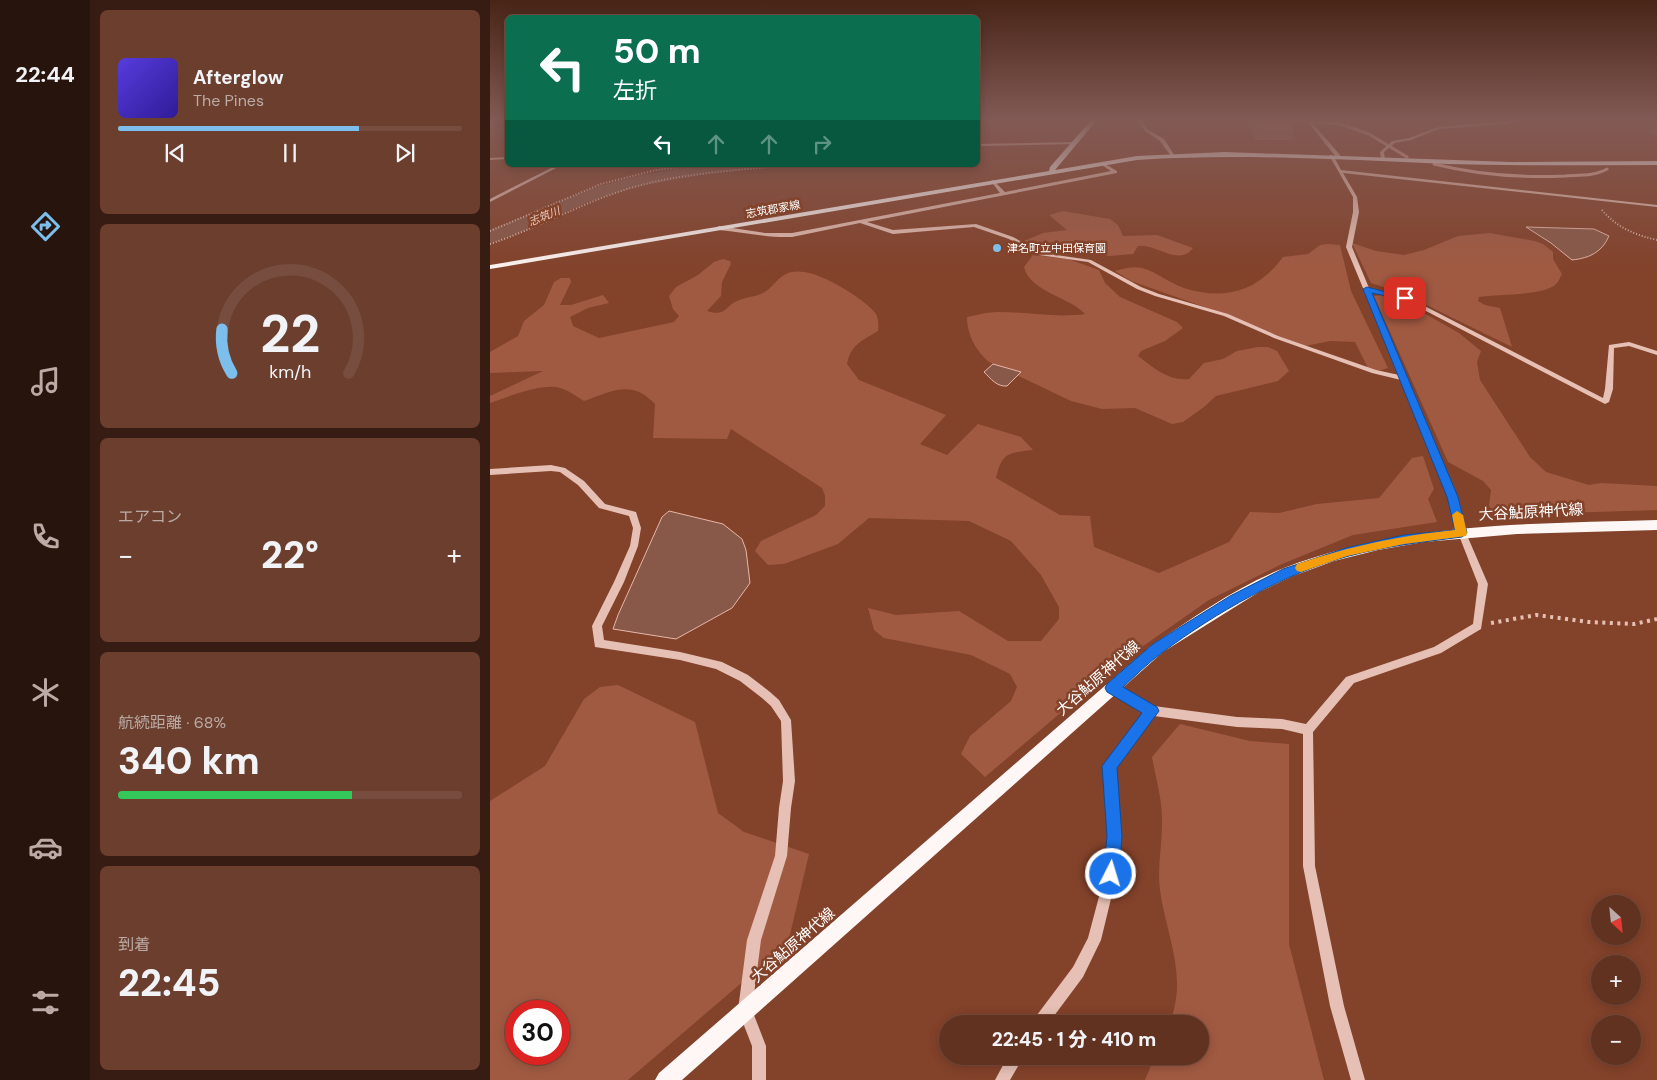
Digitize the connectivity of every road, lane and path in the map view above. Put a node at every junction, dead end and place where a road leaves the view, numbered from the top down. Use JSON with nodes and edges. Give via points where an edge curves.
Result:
{"nodes":[{"id":1,"x":550,"y":170,"type":"edge"},
{"id":2,"x":654,"y":170,"type":"edge"},
{"id":3,"x":737,"y":170,"type":"edge"},
{"id":4,"x":1058,"y":170,"type":"edge"},
{"id":5,"x":1113,"y":170,"type":"edge"},
{"id":6,"x":1049,"y":172,"type":"junction"},
{"id":7,"x":1340,"y":172,"type":"joint"},
{"id":8,"x":993,"y":181,"type":"junction"},
{"id":9,"x":1045,"y":186,"type":"junction"},
{"id":10,"x":1004,"y":194,"type":"junction"},
{"id":11,"x":1588,"y":199,"type":"junction"},
{"id":12,"x":490,"y":201,"type":"edge"},
{"id":13,"x":1657,"y":206,"type":"edge"},
{"id":14,"x":862,"y":222,"type":"junction"},
{"id":15,"x":719,"y":228,"type":"junction"},
{"id":16,"x":490,"y":231,"type":"edge"},
{"id":17,"x":1657,"y":240,"type":"edge"},
{"id":18,"x":490,"y":244,"type":"edge"},
{"id":19,"x":490,"y":267,"type":"edge"},
{"id":20,"x":1367,"y":289,"type":"junction"},
{"id":21,"x":1657,"y":353,"type":"edge"},
{"id":22,"x":1403,"y":378,"type":"junction"},
{"id":23,"x":490,"y":472,"type":"edge"},
{"id":24,"x":1657,"y":525,"type":"edge"},
{"id":25,"x":1462,"y":533,"type":"junction"},
{"id":26,"x":1657,"y":620,"type":"edge"},
{"id":27,"x":1478,"y":626,"type":"junction"},
{"id":28,"x":1112,"y":688,"type":"junction"},
{"id":29,"x":1152,"y":711,"type":"junction"},
{"id":30,"x":1308,"y":730,"type":"junction"},
{"id":31,"x":745,"y":1010,"type":"junction"},
{"id":32,"x":1046,"y":1015,"type":"edge"},
{"id":33,"x":1011,"y":1065,"type":"edge"},
{"id":34,"x":666,"y":1080,"type":"edge"},
{"id":35,"x":759,"y":1080,"type":"edge"},
{"id":36,"x":1002,"y":1080,"type":"edge"},
{"id":37,"x":1358,"y":1080,"type":"edge"}],
"edges":[{"from":1,"to":12,"type":"street"},
{"from":2,"to":16,"type":"path","via":[[601,184]]},
{"from":3,"to":18,"type":"path","via":[[682,176],[623,190]]},
{"from":4,"to":6,"type":"main road","name":"志筑郡家線"},
{"from":5,"to":9,"type":"street","via":[[1115,172]]},
{"from":6,"to":8,"type":"main road","name":"志筑郡家線"},
{"from":6,"to":9,"type":"street"},
{"from":7,"to":11,"type":"street"},
{"from":7,"to":20,"type":"street","via":[[1355,194],[1356,212],[1349,247]]},
{"from":8,"to":10,"type":"street"},
{"from":8,"to":15,"type":"main road","name":"志筑郡家線"},
{"from":9,"to":10,"type":"street"},
{"from":10,"to":14,"type":"street"},
{"from":11,"to":13,"type":"street"},
{"from":11,"to":17,"type":"path","via":[[1612,222]]},
{"from":14,"to":15,"type":"street","via":[[774,236]]},
{"from":14,"to":22,"type":"street","via":[[893,232],[974,226],[1011,238],[1042,254],[1089,261],[1157,295],[1226,315],[1276,337],[1374,372]]},
{"from":15,"to":19,"type":"main road","name":"志筑郡家線"},
{"from":20,"to":21,"type":"street","via":[[1405,298],[1605,402],[1612,346],[1630,344]]},
{"from":20,"to":22,"type":"street"},
{"from":22,"to":25,"type":"street","via":[[1453,497]]},
{"from":23,"to":31,"type":"street","via":[[562,470],[581,483],[602,506],[633,514],[638,528],[634,546],[596,626],[599,644],[718,665],[744,678],[766,695],[786,720],[789,781],[781,856],[754,940]]},
{"from":24,"to":25,"type":"main road","name":"大谷鮎原神代線"},
{"from":25,"to":27,"type":"street","via":[[1483,584]]},
{"from":25,"to":28,"type":"main road","name":"大谷鮎原神代線","via":[[1346,552],[1288,572],[1234,599],[1158,648]]},
{"from":26,"to":27,"type":"path","via":[[1634,624],[1536,615]]},
{"from":27,"to":30,"type":"street","via":[[1437,650],[1350,680]]},
{"from":28,"to":29,"type":"street"},
{"from":28,"to":31,"type":"main road","name":"大谷鮎原神代線"},
{"from":29,"to":30,"type":"street","via":[[1282,724]]},
{"from":29,"to":32,"type":"street","via":[[1110,766],[1115,836],[1111,874],[1094,940],[1078,972]]},
{"from":30,"to":37,"type":"street","via":[[1309,866],[1337,1006]]},
{"from":31,"to":34,"type":"main road","name":"大谷鮎原神代線"},
{"from":31,"to":35,"type":"street","via":[[759,1046]]},
{"from":33,"to":36,"type":"street"}]}
